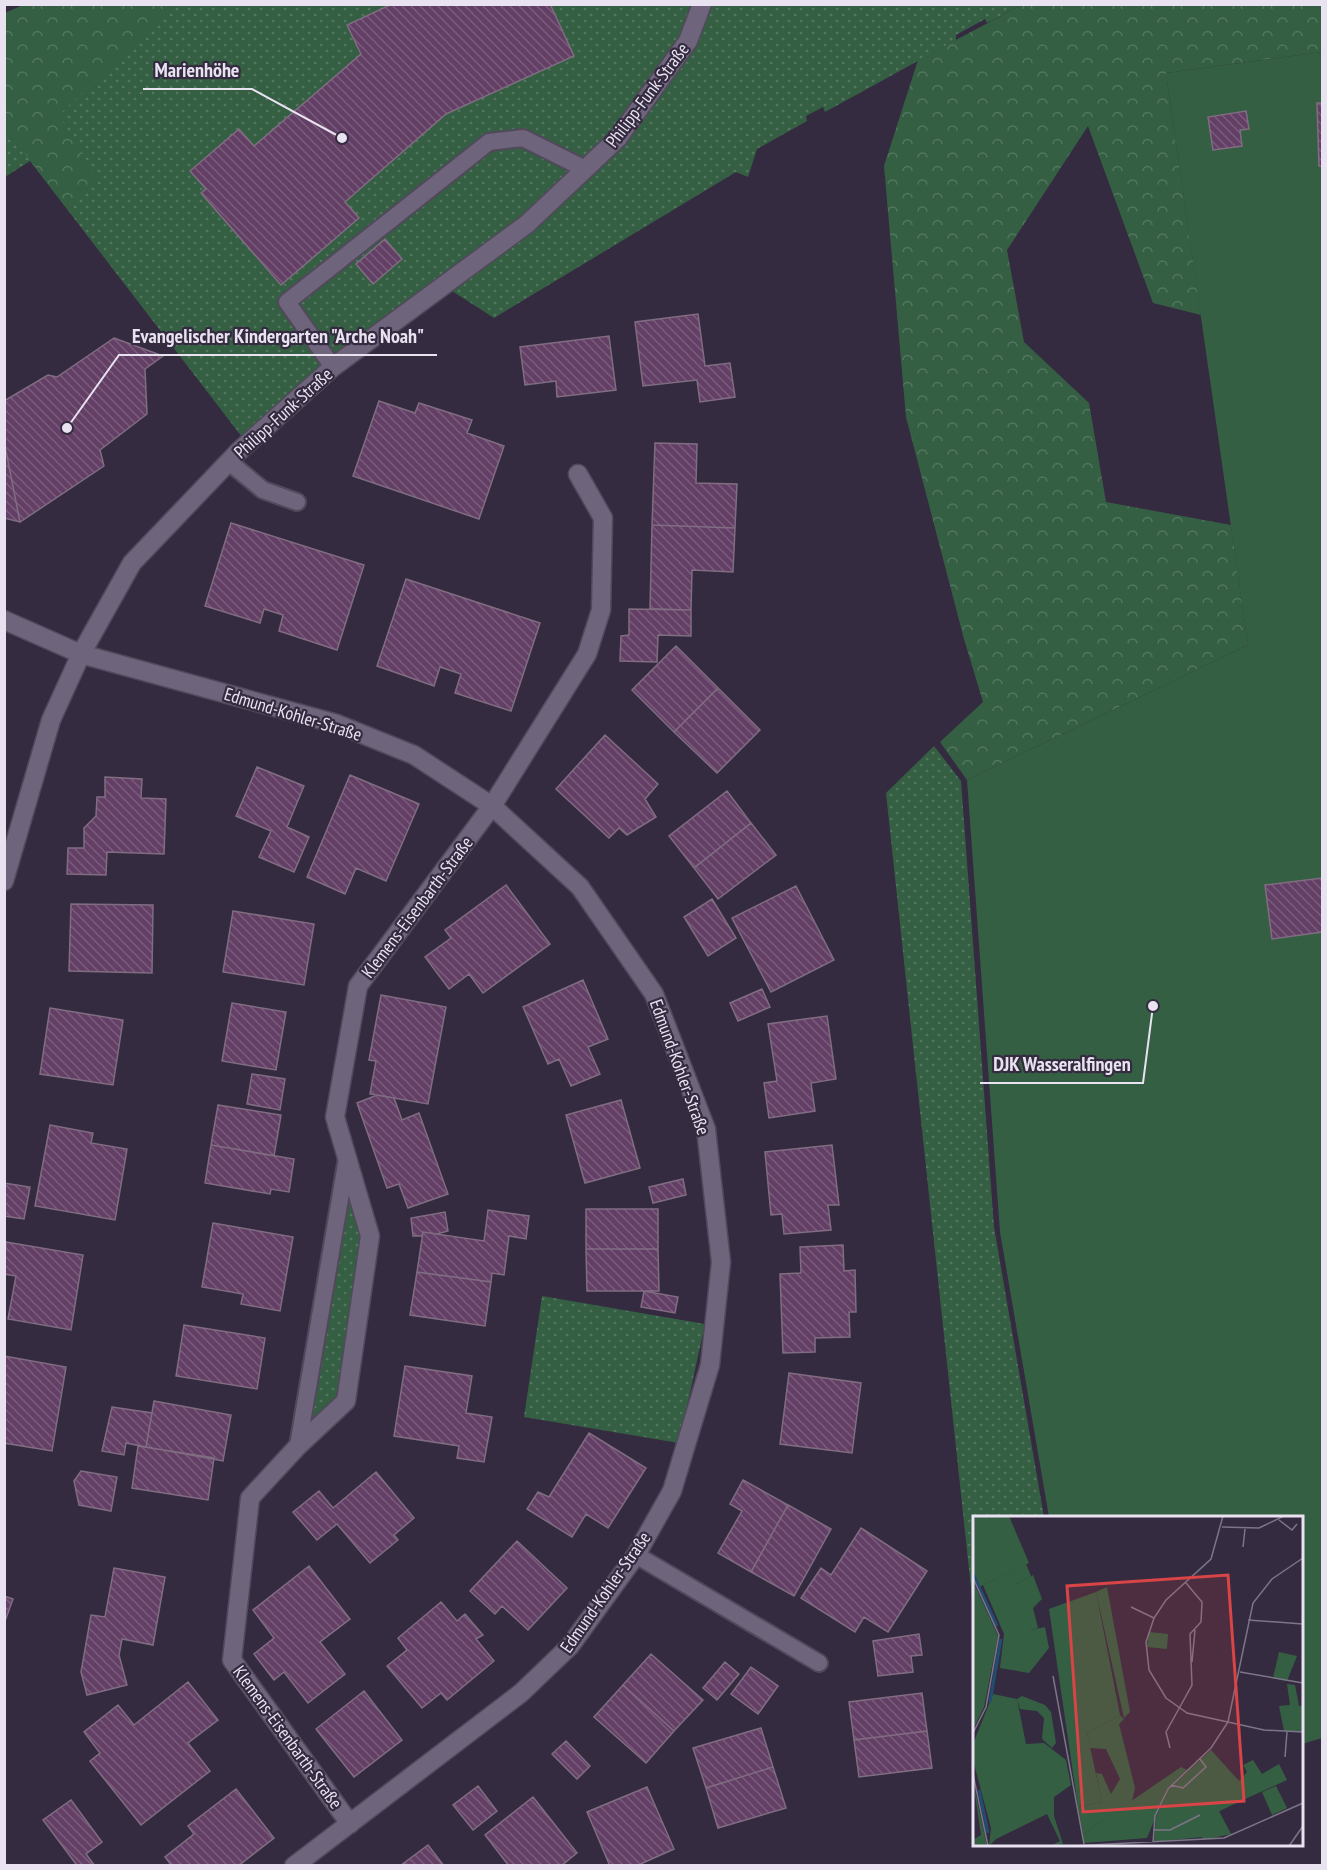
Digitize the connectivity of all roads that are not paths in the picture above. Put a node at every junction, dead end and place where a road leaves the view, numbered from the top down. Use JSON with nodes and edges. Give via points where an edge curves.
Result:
{"nodes":[{"id":1,"x":702,"y":4,"type":"edge"},
{"id":2,"x":585,"y":169,"type":"junction"},
{"id":3,"x":333,"y":367,"type":"junction"},
{"id":4,"x":229,"y":462,"type":"junction"},
{"id":5,"x":578,"y":474,"type":"dead end"},
{"id":6,"x":297,"y":502,"type":"dead end"},
{"id":7,"x":4,"y":620,"type":"edge"},
{"id":8,"x":81,"y":654,"type":"junction"},
{"id":9,"x":492,"y":806,"type":"junction"},
{"id":10,"x":4,"y":881,"type":"edge"},
{"id":11,"x":347,"y":1158,"type":"junction"},
{"id":12,"x":298,"y":1446,"type":"junction"},
{"id":13,"x":636,"y":1555,"type":"junction"},
{"id":14,"x":819,"y":1663,"type":"dead end"},
{"id":15,"x":350,"y":1824,"type":"junction"},
{"id":16,"x":294,"y":1866,"type":"edge"}],
"edges":[{"from":1,"to":2,"type":"street","name":"Philipp-Funk-Straße","via":[[688,41],[618,138]]},
{"from":2,"to":3,"type":"street","name":"Philipp-Funk-Straße","via":[[527,224]]},
{"from":2,"to":3,"type":"lane","via":[[523,138],[489,142],[287,302]]},
{"from":3,"to":4,"type":"street","name":"Philipp-Funk-Straße"},
{"from":4,"to":6,"type":"lane","via":[[263,490]]},
{"from":4,"to":8,"type":"street","name":"Philipp-Funk-Straße","via":[[132,563]]},
{"from":5,"to":9,"type":"street","via":[[603,518],[601,610],[587,654]]},
{"from":7,"to":8,"type":"street","name":"Edmund-Kohler-Straße"},
{"from":8,"to":9,"type":"street","name":"Edmund-Kohler-Straße","via":[[337,724],[414,755]]},
{"from":8,"to":10,"type":"street","name":"Philipp-Funk-Straße","via":[[51,720]]},
{"from":9,"to":11,"type":"street","name":"Klemens-Eisenbarth-Straße","via":[[358,986],[335,1117]]},
{"from":9,"to":13,"type":"street","name":"Edmund-Kohler-Straße","via":[[580,887],[654,994],[706,1129],[721,1262],[711,1365],[672,1491]]},
{"from":11,"to":12,"type":"lane"},
{"from":11,"to":12,"type":"street","name":"Klemens-Eisenbarth-Straße","via":[[370,1236],[346,1401]]},
{"from":12,"to":15,"type":"street","name":"Klemens-Eisenbarth-Straße","via":[[250,1498],[232,1660]]},
{"from":13,"to":14,"type":"lane"},
{"from":13,"to":15,"type":"street","name":"Edmund-Kohler-Straße","via":[[570,1646],[521,1693]]},
{"from":15,"to":16,"type":"street","name":"Edmund-Kohler-Straße"}]}
